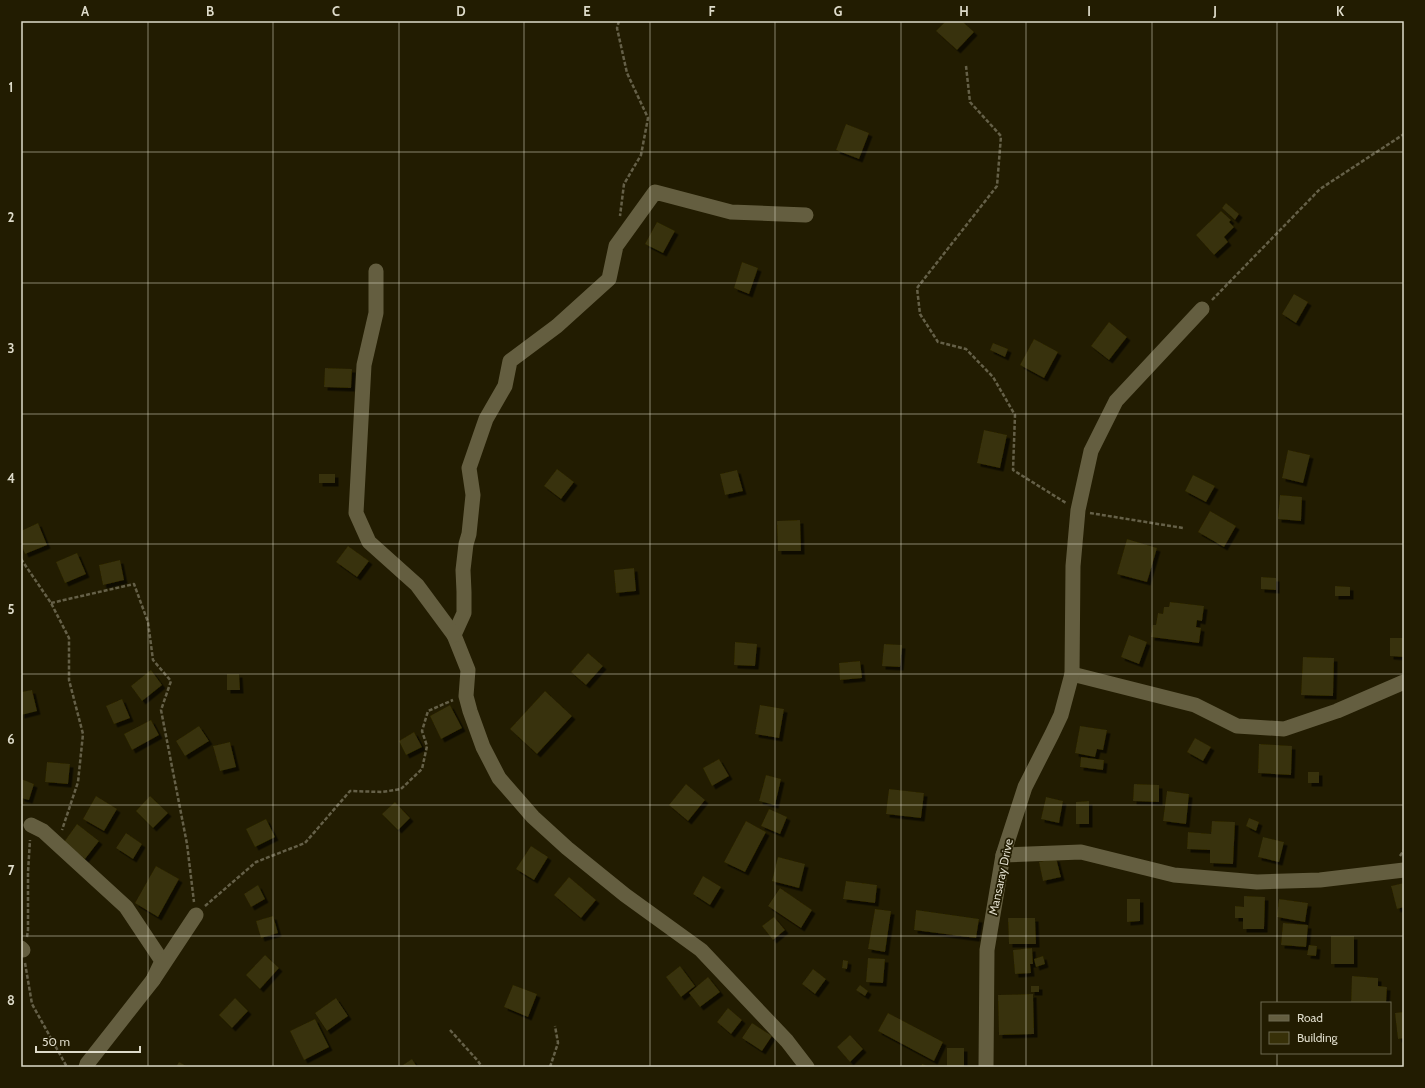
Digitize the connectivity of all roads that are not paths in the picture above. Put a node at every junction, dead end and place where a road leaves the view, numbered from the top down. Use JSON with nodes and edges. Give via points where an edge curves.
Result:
{"nodes":[{"id":1,"x":806,"y":215,"type":"dead end"},
{"id":2,"x":376,"y":271,"type":"dead end"},
{"id":3,"x":1202,"y":309,"type":"road end"},
{"id":4,"x":454,"y":635,"type":"junction"},
{"id":5,"x":1072,"y":674,"type":"junction"},
{"id":6,"x":1404,"y":682,"type":"edge"},
{"id":7,"x":31,"y":825,"type":"dead end"},
{"id":8,"x":1003,"y":856,"type":"junction"},
{"id":9,"x":1404,"y":870,"type":"edge"},
{"id":10,"x":196,"y":915,"type":"road end"},
{"id":11,"x":153,"y":980,"type":"junction"},
{"id":12,"x":86,"y":1067,"type":"edge"},
{"id":13,"x":806,"y":1067,"type":"edge"},
{"id":14,"x":986,"y":1067,"type":"edge"}],
"edges":[{"from":1,"to":4,"type":"street","via":[[731,212],[655,192],[616,246],[609,279],[557,326],[510,360],[505,386],[486,419],[469,468],[473,495],[463,570],[464,613]]},
{"from":2,"to":4,"type":"street","via":[[376,313],[364,365],[356,514],[369,542],[417,585]]},
{"from":3,"to":5,"type":"street","name":"Mansaray Drive","via":[[1116,401],[1091,451],[1078,510],[1073,566]]},
{"from":4,"to":13,"type":"street","via":[[468,670],[466,696],[483,747],[499,778],[533,817],[567,848],[625,895],[701,950],[787,1041]]},
{"from":5,"to":6,"type":"street","via":[[1196,705],[1237,726],[1284,729],[1337,711]]},
{"from":5,"to":8,"type":"street","name":"Mansaray Drive","via":[[1058,721],[1025,787]]},
{"from":7,"to":11,"type":"street","via":[[43,831],[126,907],[162,961]]},
{"from":8,"to":9,"type":"street","via":[[1081,852],[1174,875],[1257,882],[1320,880]]},
{"from":8,"to":14,"type":"street","name":"Mansaray Drive","via":[[987,950]]},
{"from":10,"to":11,"type":"street"},
{"from":11,"to":12,"type":"street"}]}
